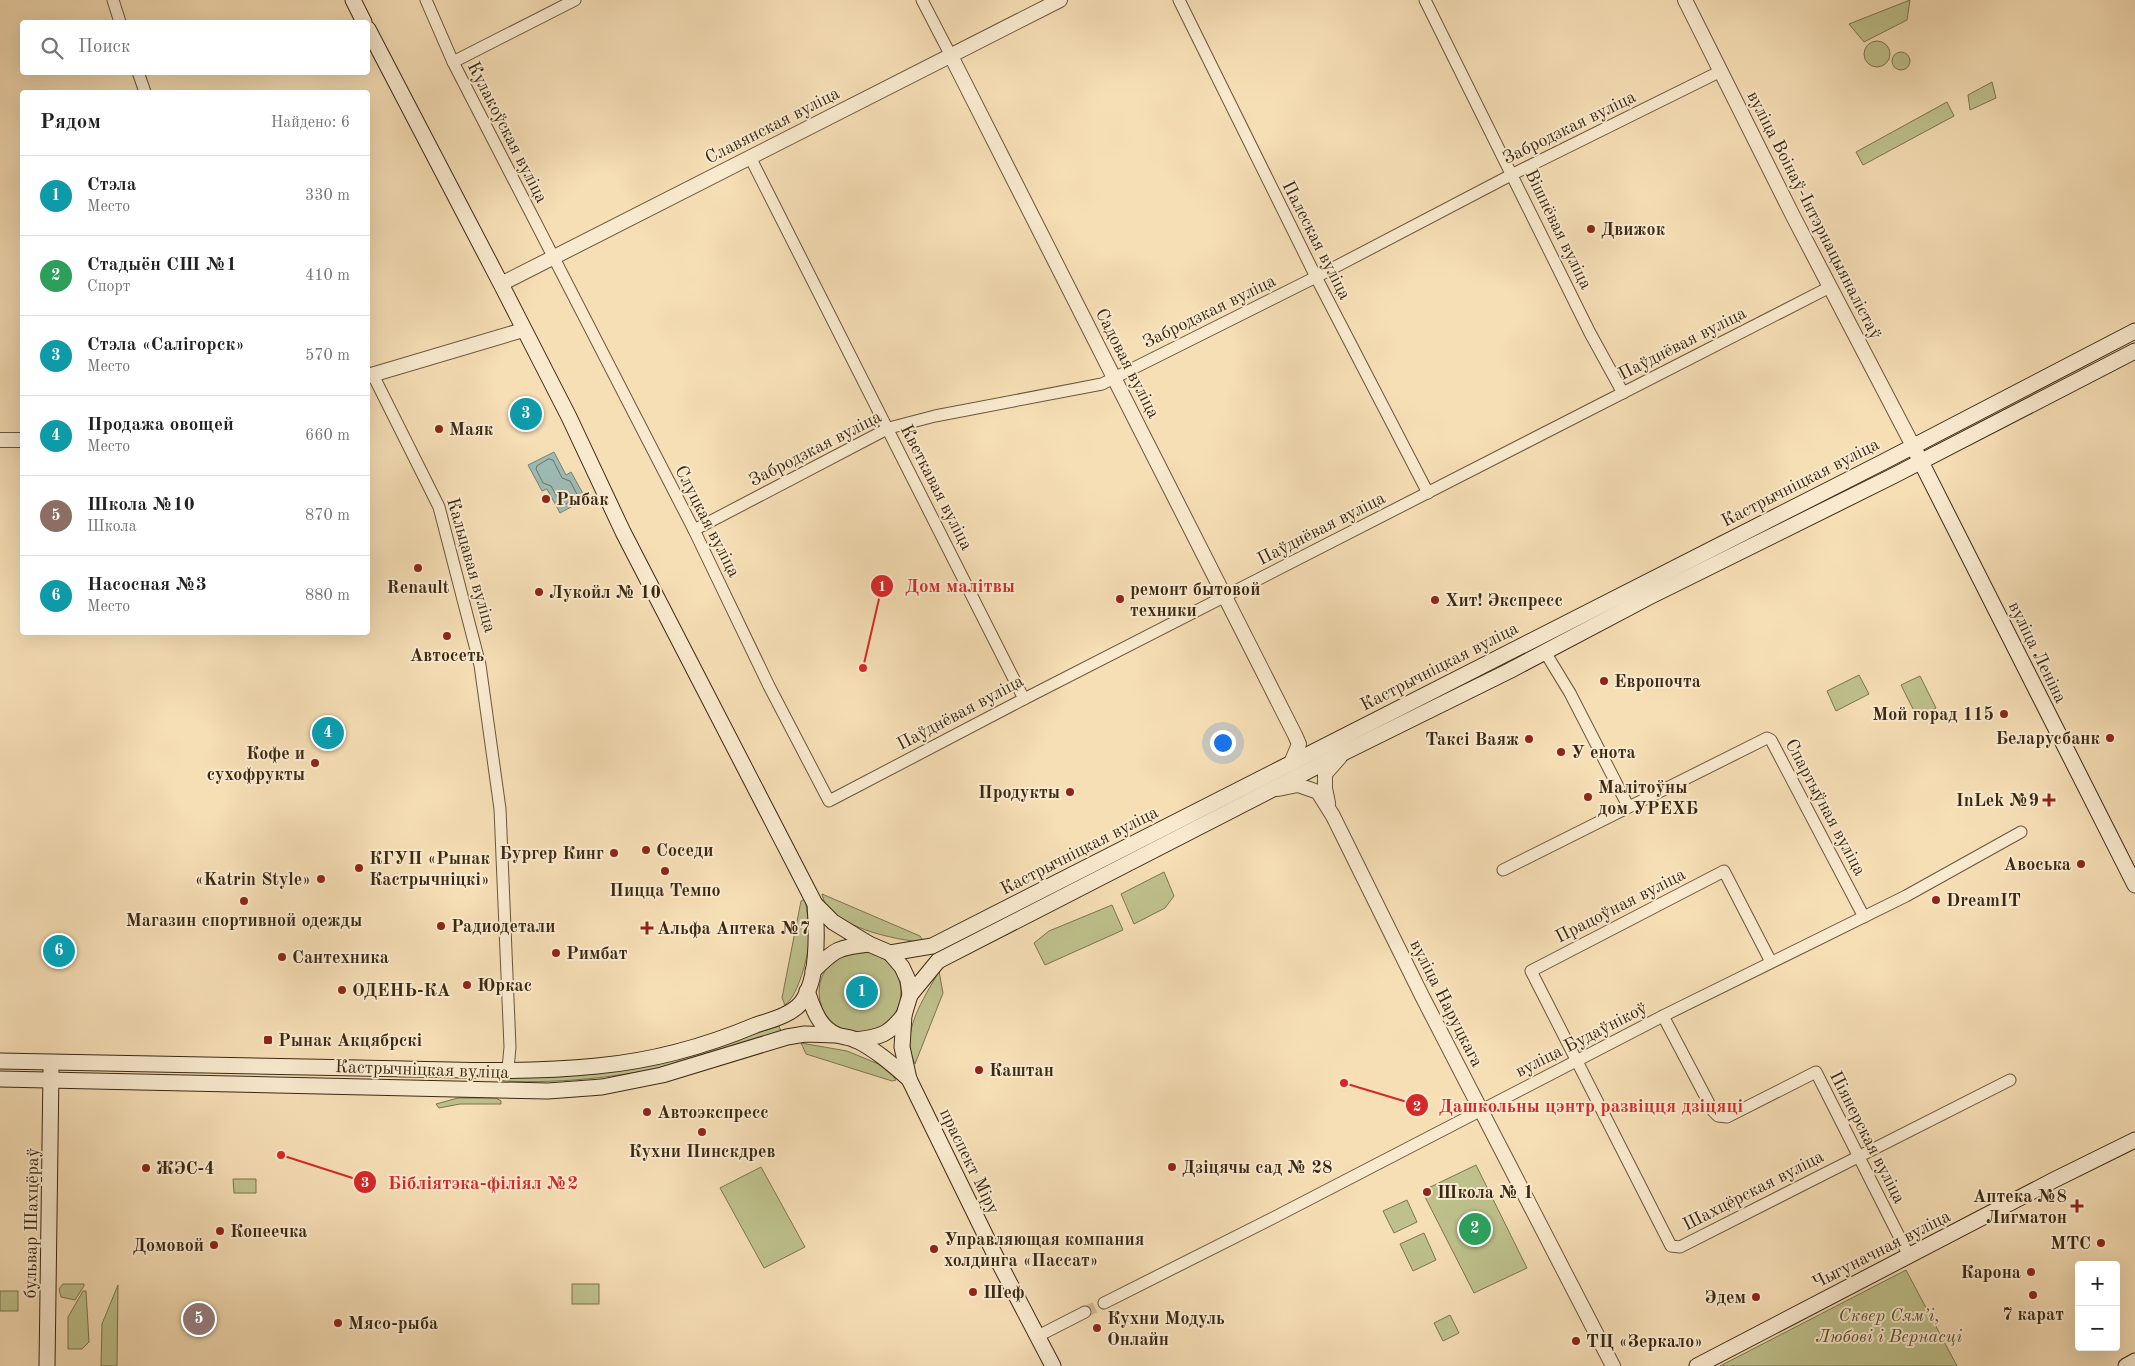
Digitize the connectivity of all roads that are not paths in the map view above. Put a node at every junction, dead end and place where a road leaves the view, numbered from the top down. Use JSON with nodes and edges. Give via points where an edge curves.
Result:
{"nodes":[{"id":1,"x":113,"y":0,"type":"edge"},
{"id":2,"x":352,"y":0,"type":"edge"},
{"id":3,"x":426,"y":0,"type":"edge"},
{"id":4,"x":575,"y":0,"type":"edge"},
{"id":5,"x":922,"y":0,"type":"edge"},
{"id":6,"x":1060,"y":0,"type":"edge"},
{"id":7,"x":1179,"y":0,"type":"edge"},
{"id":8,"x":1425,"y":0,"type":"edge"},
{"id":9,"x":1685,"y":0,"type":"edge"},
{"id":10,"x":119,"y":20,"type":"edge"},
{"id":11,"x":363,"y":20,"type":"edge"},
{"id":12,"x":370,"y":33,"type":"edge"},
{"id":13,"x":951,"y":56,"type":"junction"},
{"id":14,"x":452,"y":58,"type":"junction"},
{"id":15,"x":1721,"y":71,"type":"junction"},
{"id":16,"x":139,"y":75,"type":"edge"},
{"id":17,"x":144,"y":90,"type":"edge"},
{"id":18,"x":750,"y":157,"type":"junction"},
{"id":19,"x":1513,"y":174,"type":"junction"},
{"id":20,"x":553,"y":258,"type":"junction"},
{"id":21,"x":1316,"y":278,"type":"junction"},
{"id":22,"x":501,"y":284,"type":"junction"},
{"id":23,"x":1830,"y":287,"type":"junction"},
{"id":24,"x":523,"y":330,"type":"junction"},
{"id":25,"x":2135,"y":331,"type":"edge"},
{"id":26,"x":2135,"y":351,"type":"edge"},
{"id":27,"x":370,"y":376,"type":"edge"},
{"id":28,"x":1115,"y":377,"type":"junction"},
{"id":29,"x":1623,"y":393,"type":"junction"},
{"id":30,"x":889,"y":428,"type":"junction"},
{"id":31,"x":0,"y":440,"type":"edge"},
{"id":32,"x":20,"y":440,"type":"edge"},
{"id":33,"x":1913,"y":446,"type":"junction"},
{"id":34,"x":1922,"y":462,"type":"junction"},
{"id":35,"x":1428,"y":494,"type":"junction"},
{"id":36,"x":694,"y":530,"type":"junction"},
{"id":37,"x":1226,"y":597,"type":"junction"},
{"id":38,"x":1545,"y":652,"type":"junction"},
{"id":39,"x":1024,"y":698,"type":"junction"},
{"id":40,"x":1299,"y":744,"type":"junction"},
{"id":41,"x":1321,"y":748,"type":"junction"},
{"id":42,"x":1347,"y":751,"type":"junction"},
{"id":43,"x":1291,"y":763,"type":"junction"},
{"id":44,"x":1275,"y":789,"type":"junction"},
{"id":45,"x":829,"y":800,"type":"joint"},
{"id":46,"x":1628,"y":806,"type":"junction"},
{"id":47,"x":1333,"y":816,"type":"junction"},
{"id":48,"x":2021,"y":832,"type":"dead end"},
{"id":49,"x":501,"y":836,"type":"joint"},
{"id":50,"x":1503,"y":870,"type":"dead end"},
{"id":51,"x":2135,"y":885,"type":"edge"},
{"id":52,"x":815,"y":904,"type":"junction"},
{"id":53,"x":1864,"y":917,"type":"junction"},
{"id":54,"x":869,"y":944,"type":"junction"},
{"id":55,"x":890,"y":953,"type":"junction"},
{"id":56,"x":1771,"y":962,"type":"junction"},
{"id":57,"x":813,"y":971,"type":"junction"},
{"id":58,"x":807,"y":991,"type":"junction"},
{"id":59,"x":910,"y":995,"type":"junction"},
{"id":60,"x":904,"y":1015,"type":"junction"},
{"id":61,"x":1664,"y":1016,"type":"junction"},
{"id":62,"x":836,"y":1034,"type":"junction"},
{"id":63,"x":855,"y":1040,"type":"junction"},
{"id":64,"x":0,"y":1061,"type":"edge"},
{"id":65,"x":1577,"y":1061,"type":"junction"},
{"id":66,"x":51,"y":1062,"type":"junction"},
{"id":67,"x":508,"y":1069,"type":"junction"},
{"id":68,"x":0,"y":1079,"type":"edge"},
{"id":69,"x":52,"y":1080,"type":"junction"},
{"id":70,"x":909,"y":1080,"type":"junction"},
{"id":71,"x":2010,"y":1080,"type":"dead end"},
{"id":72,"x":1481,"y":1110,"type":"junction"},
{"id":73,"x":2135,"y":1140,"type":"edge"},
{"id":74,"x":1857,"y":1156,"type":"junction"},
{"id":75,"x":1909,"y":1256,"type":"junction"},
{"id":76,"x":1104,"y":1303,"type":"tunnel mouth"},
{"id":77,"x":1085,"y":1312,"type":"tunnel mouth"},
{"id":78,"x":1038,"y":1336,"type":"junction"},
{"id":79,"x":2135,"y":1361,"type":"edge"},
{"id":80,"x":47,"y":1366,"type":"edge"},
{"id":81,"x":1053,"y":1366,"type":"edge"},
{"id":82,"x":1613,"y":1366,"type":"edge"},
{"id":83,"x":1697,"y":1366,"type":"edge"},
{"id":84,"x":2126,"y":1366,"type":"edge"}],
"edges":[{"from":1,"to":10,"type":"street"},
{"from":2,"to":11,"type":"main road"},
{"from":3,"to":14,"type":"street"},
{"from":4,"to":14,"type":"street","name":"Кулакоўская вуліца"},
{"from":5,"to":13,"type":"street","name":"Садовая вуліца"},
{"from":6,"to":13,"type":"street","name":"Славянская вуліца"},
{"from":7,"to":21,"type":"street","name":"Палеская вуліца"},
{"from":8,"to":19,"type":"street","name":"Вішнёвая вуліца"},
{"from":9,"to":15,"type":"street","name":"вуліца Воінаў-Інтэрнацыяналістаў"},
{"from":12,"to":22,"type":"main road"},
{"from":13,"to":18,"type":"street","name":"Славянская вуліца"},
{"from":13,"to":28,"type":"street","name":"Садовая вуліца"},
{"from":14,"to":20,"type":"street","name":"Кулакоўская вуліца"},
{"from":15,"to":19,"type":"street","name":"Забродзкая вуліца"},
{"from":15,"to":23,"type":"street","name":"вуліца Воінаў-Інтэрнацыяналістаў"},
{"from":16,"to":17,"type":"street"},
{"from":18,"to":20,"type":"street","name":"Славянская вуліца"},
{"from":18,"to":30,"type":"street","name":"Кветкавая вуліца"},
{"from":19,"to":21,"type":"street","name":"Забродзкая вуліца"},
{"from":19,"to":29,"type":"street","name":"Вішнёвая вуліца","via":[[1590,333]]},
{"from":20,"to":22,"type":"street","name":"Славянская вуліца"},
{"from":20,"to":36,"type":"street","name":"Слуцкая вуліца"},
{"from":21,"to":28,"type":"street","name":"Забродзкая вуліца"},
{"from":21,"to":35,"type":"street","name":"Палеская вуліца"},
{"from":22,"to":24,"type":"main road"},
{"from":23,"to":29,"type":"street","name":"Паўднёвая вуліца"},
{"from":23,"to":33,"type":"street","name":"вуліца Воінаў-Інтэрнацыяналістаў"},
{"from":24,"to":27,"type":"street","name":"Кальцавая вуліца"},
{"from":24,"to":52,"type":"main road","via":[[626,539]]},
{"from":25,"to":33,"type":"main road","name":"Кастрычніцкая вуліца"},
{"from":26,"to":34,"type":"main road","name":"Кастрычніцкая вуліца"},
{"from":27,"to":49,"type":"street","name":"Кальцавая вуліца","via":[[439,507],[480,665]]},
{"from":28,"to":30,"type":"street","name":"Забродзкая вуліца","via":[[1102,384]]},
{"from":28,"to":37,"type":"street","name":"Садовая вуліца"},
{"from":29,"to":35,"type":"street","name":"Паўднёвая вуліца"},
{"from":30,"to":36,"type":"street","name":"Забродзкая вуліца"},
{"from":30,"to":39,"type":"street","name":"Кветкавая вуліца"},
{"from":31,"to":32,"type":"street"},
{"from":33,"to":34,"type":"main road","name":"вуліца Леніна"},
{"from":33,"to":41,"type":"main road","name":"Кастрычніцкая вуліца"},
{"from":34,"to":38,"type":"main road","name":"Кастрычніцкая вуліца"},
{"from":34,"to":51,"type":"main road","name":"вуліца Леніна"},
{"from":35,"to":37,"type":"street","name":"Паўднёвая вуліца"},
{"from":36,"to":45,"type":"street","name":"Слуцкая вуліца","via":[[769,686]]},
{"from":37,"to":39,"type":"street","name":"Паўднёвая вуліца"},
{"from":37,"to":40,"type":"street","name":"Садовая вуліца"},
{"from":38,"to":42,"type":"main road","name":"Кастрычніцкая вуліца"},
{"from":38,"to":46,"type":"street","via":[[1570,693]]},
{"from":39,"to":45,"type":"street","name":"Паўднёвая вуліца"},
{"from":40,"to":41,"type":"street"},
{"from":40,"to":43,"type":"street"},
{"from":41,"to":43,"type":"main road","name":"Кастрычніцкая вуліца"},
{"from":42,"to":44,"type":"main road","name":"Кастрычніцкая вуліца"},
{"from":42,"to":47,"type":"street","via":[[1324,774],[1324,788]]},
{"from":43,"to":55,"type":"main road","name":"Кастрычніцкая вуліца","via":[[932,946]]},
{"from":44,"to":47,"type":"street","via":[[1298,785],[1318,792]]},
{"from":44,"to":59,"type":"main road","name":"Кастрычніцкая вуліца","via":[[938,961]]},
{"from":46,"to":50,"type":"street","name":"Спартыўная вуліца"},
{"from":46,"to":53,"type":"street","name":"Спартыўная вуліца","via":[[1767,738],[1771,740]]},
{"from":47,"to":72,"type":"street","name":"вуліца Наруцкага"},
{"from":48,"to":53,"type":"street","name":"вуліца Будаўнікоў"},
{"from":49,"to":67,"type":"street","name":"Кастрычніцкая вуліца","via":[[510,1047]]},
{"from":52,"to":54,"type":"main road","via":[[834,922]]},
{"from":52,"to":57,"type":"main road","via":[[817,928]]},
{"from":53,"to":56,"type":"street","name":"вуліца Будаўнікоў"},
{"from":54,"to":55,"type":"main road"},
{"from":54,"to":57,"type":"main road","via":[[832,952]]},
{"from":55,"to":59,"type":"main road","via":[[902,967]]},
{"from":56,"to":61,"type":"street","name":"вуліца Будаўнікоў"},
{"from":56,"to":65,"type":"street","name":"Працоўная вуліца","via":[[1724,871],[1531,972]]},
{"from":57,"to":58,"type":"main road"},
{"from":58,"to":62,"type":"main road","via":[[815,1013]]},
{"from":58,"to":67,"type":"main road","name":"Кастрычніцкая вуліца","via":[[791,1011],[722,1039],[664,1055],[598,1066]]},
{"from":59,"to":60,"type":"main road"},
{"from":60,"to":63,"type":"main road","via":[[892,1030],[878,1038]]},
{"from":60,"to":70,"type":"main road","via":[[902,1047]]},
{"from":61,"to":65,"type":"street","name":"вуліца Будаўнікоў"},
{"from":61,"to":74,"type":"street","name":"Піянерская вуліца","via":[[1715,1114],[1727,1117],[1816,1072]]},
{"from":62,"to":63,"type":"main road"},
{"from":62,"to":69,"type":"main road","name":"Кастрычніцкая вуліца","via":[[787,1037],[662,1075],[602,1087],[548,1091]]},
{"from":63,"to":70,"type":"main road","via":[[884,1058]]},
{"from":64,"to":66,"type":"main road","name":"Кастрычніцкая вуліца"},
{"from":65,"to":72,"type":"street","name":"вуліца Будаўнікоў"},
{"from":65,"to":74,"type":"street","name":"Шахцёрская вуліца","via":[[1674,1248]]},
{"from":66,"to":67,"type":"main road","name":"Кастрычніцкая вуліца"},
{"from":66,"to":69,"type":"main road","name":"бульвар Шахцёраў"},
{"from":68,"to":69,"type":"main road","name":"Кастрычніцкая вуліца"},
{"from":69,"to":80,"type":"main road","name":"бульвар Шахцёраў"},
{"from":70,"to":78,"type":"main road","name":"праспект Міру"},
{"from":71,"to":74,"type":"street","name":"Шахцёрская вуліца"},
{"from":72,"to":76,"type":"street","name":"вуліца Будаўнікоў"},
{"from":72,"to":82,"type":"street","name":"вуліца Наруцкага"},
{"from":73,"to":75,"type":"main road","name":"Чыгуначная вуліца"},
{"from":74,"to":75,"type":"street","name":"Піянерская вуліца"},
{"from":75,"to":83,"type":"main road","name":"Чыгуначная вуліца"},
{"from":77,"to":78,"type":"street"},
{"from":78,"to":81,"type":"main road","name":"праспект Міру"},
{"from":79,"to":84,"type":"main road"}]}
